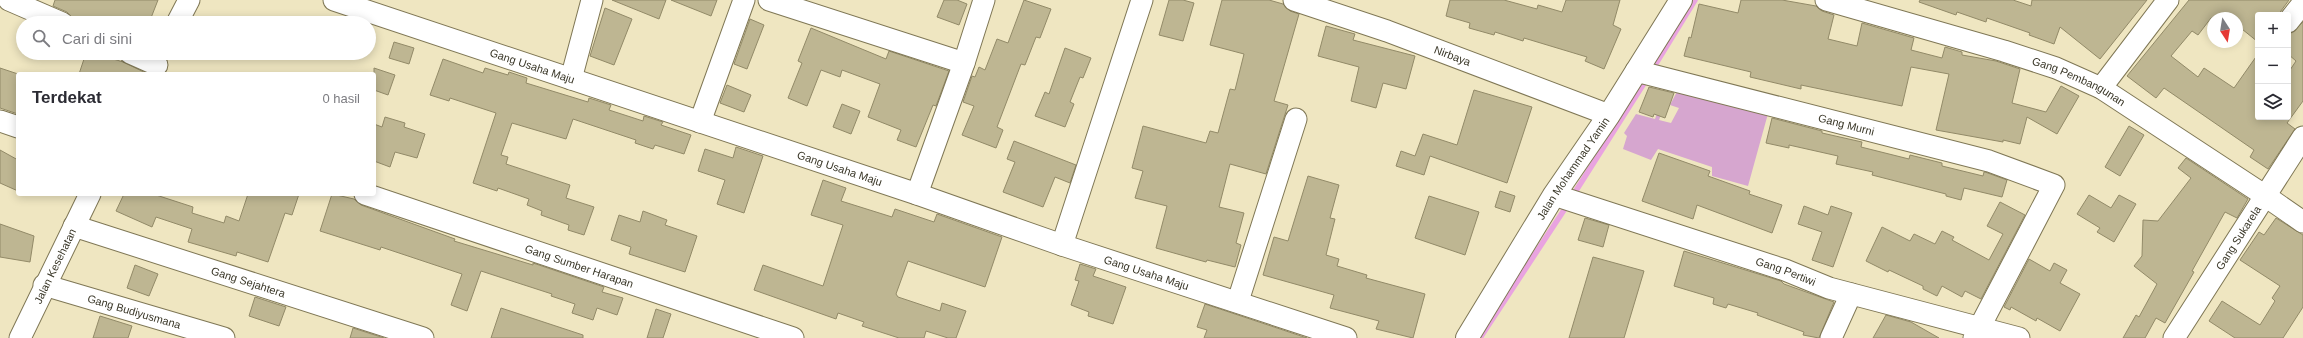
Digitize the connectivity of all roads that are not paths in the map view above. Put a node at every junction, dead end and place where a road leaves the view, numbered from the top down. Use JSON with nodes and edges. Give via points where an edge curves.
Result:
{"nodes":[{"id":1,"x":9,"y":0,"type":"edge"},
{"id":2,"x":189,"y":0,"type":"edge"},
{"id":3,"x":334,"y":0,"type":"edge"},
{"id":4,"x":592,"y":0,"type":"edge"},
{"id":5,"x":744,"y":0,"type":"edge"},
{"id":6,"x":769,"y":0,"type":"edge"},
{"id":7,"x":984,"y":0,"type":"edge"},
{"id":8,"x":1142,"y":0,"type":"edge"},
{"id":9,"x":1294,"y":0,"type":"edge"},
{"id":10,"x":1682,"y":0,"type":"edge"},
{"id":11,"x":1826,"y":0,"type":"edge"},
{"id":12,"x":2168,"y":0,"type":"edge"},
{"id":13,"x":2303,"y":2,"type":"edge"},
{"id":14,"x":46,"y":16,"type":"edge"},
{"id":15,"x":181,"y":16,"type":"edge"},
{"id":16,"x":2291,"y":18,"type":"edge"},
{"id":17,"x":147,"y":60,"type":"edge"},
{"id":18,"x":964,"y":63,"type":"junction"},
{"id":19,"x":157,"y":64,"type":"edge"},
{"id":20,"x":1636,"y":71,"type":"junction"},
{"id":21,"x":571,"y":79,"type":"junction"},
{"id":22,"x":2101,"y":88,"type":"junction"},
{"id":23,"x":1610,"y":115,"type":"junction"},
{"id":24,"x":1296,"y":119,"type":"dead end"},
{"id":25,"x":0,"y":121,"type":"edge"},
{"id":26,"x":700,"y":122,"type":"junction"},
{"id":27,"x":16,"y":126,"type":"edge"},
{"id":28,"x":2303,"y":137,"type":"edge"},
{"id":29,"x":917,"y":194,"type":"junction"},
{"id":30,"x":1554,"y":195,"type":"junction"},
{"id":31,"x":2264,"y":195,"type":"junction"},
{"id":32,"x":89,"y":196,"type":"edge"},
{"id":33,"x":371,"y":196,"type":"edge"},
{"id":34,"x":2303,"y":222,"type":"edge"},
{"id":35,"x":74,"y":226,"type":"junction"},
{"id":36,"x":1062,"y":246,"type":"junction"},
{"id":37,"x":44,"y":285,"type":"junction"},
{"id":38,"x":1850,"y":294,"type":"junction"},
{"id":39,"x":1238,"y":301,"type":"junction"},
{"id":40,"x":1977,"y":333,"type":"edge"},
{"id":41,"x":20,"y":338,"type":"edge"},
{"id":42,"x":224,"y":338,"type":"edge"},
{"id":43,"x":423,"y":338,"type":"edge"},
{"id":44,"x":793,"y":338,"type":"edge"},
{"id":45,"x":1346,"y":338,"type":"edge"},
{"id":46,"x":1467,"y":338,"type":"edge"},
{"id":47,"x":1831,"y":338,"type":"edge"},
{"id":48,"x":2019,"y":338,"type":"edge"},
{"id":49,"x":2174,"y":338,"type":"edge"}],
"edges":[{"from":1,"to":14,"type":"street"},
{"from":2,"to":15,"type":"street"},
{"from":3,"to":21,"type":"street","name":"Gang Usaha Maju"},
{"from":4,"to":21,"type":"street"},
{"from":5,"to":26,"type":"street"},
{"from":6,"to":18,"type":"street"},
{"from":7,"to":18,"type":"street"},
{"from":8,"to":36,"type":"street"},
{"from":9,"to":23,"type":"street","name":"Nirbaya","via":[[1387,31]]},
{"from":10,"to":20,"type":"street","name":"Jalan Mohammad Yamin"},
{"from":11,"to":22,"type":"street","name":"Gang Pembangunan","via":[[2004,50],[2056,68]]},
{"from":12,"to":22,"type":"street"},
{"from":13,"to":16,"type":"street"},
{"from":17,"to":19,"type":"street"},
{"from":18,"to":29,"type":"street"},
{"from":20,"to":23,"type":"street","name":"Jalan Mohammad Yamin"},
{"from":20,"to":40,"type":"street","name":"Gang Murni","via":[[1989,161],[2054,185]]},
{"from":21,"to":26,"type":"street","name":"Gang Usaha Maju"},
{"from":22,"to":31,"type":"street","name":"Gang Pembangunan"},
{"from":23,"to":30,"type":"street","name":"Jalan Mohammad Yamin"},
{"from":24,"to":39,"type":"street"},
{"from":25,"to":27,"type":"street"},
{"from":26,"to":29,"type":"street","name":"Gang Usaha Maju"},
{"from":28,"to":31,"type":"street","name":"Gang Sukarela"},
{"from":29,"to":36,"type":"street","name":"Gang Usaha Maju"},
{"from":30,"to":38,"type":"street","name":"Gang Pertiwi"},
{"from":30,"to":46,"type":"street","name":"Jalan Mohammad Yamin"},
{"from":31,"to":34,"type":"street","name":"Gang Pembangunan"},
{"from":31,"to":49,"type":"street","name":"Gang Sukarela"},
{"from":32,"to":35,"type":"street","name":"Jalan Kesehatan"},
{"from":33,"to":44,"type":"street","name":"Gang Sumber Harapan"},
{"from":35,"to":37,"type":"street","name":"Jalan Kesehatan"},
{"from":35,"to":43,"type":"street","name":"Gang Sejahtera"},
{"from":36,"to":39,"type":"street","name":"Gang Usaha Maju"},
{"from":37,"to":41,"type":"street","name":"Jalan Kesehatan"},
{"from":37,"to":42,"type":"street","name":"Gang Budiyusmana"},
{"from":38,"to":40,"type":"street","name":"Gang Pertiwi"},
{"from":38,"to":47,"type":"street"},
{"from":39,"to":45,"type":"street","name":"Gang Usaha Maju"},
{"from":40,"to":48,"type":"street","name":"Gang Pertiwi"}]}
